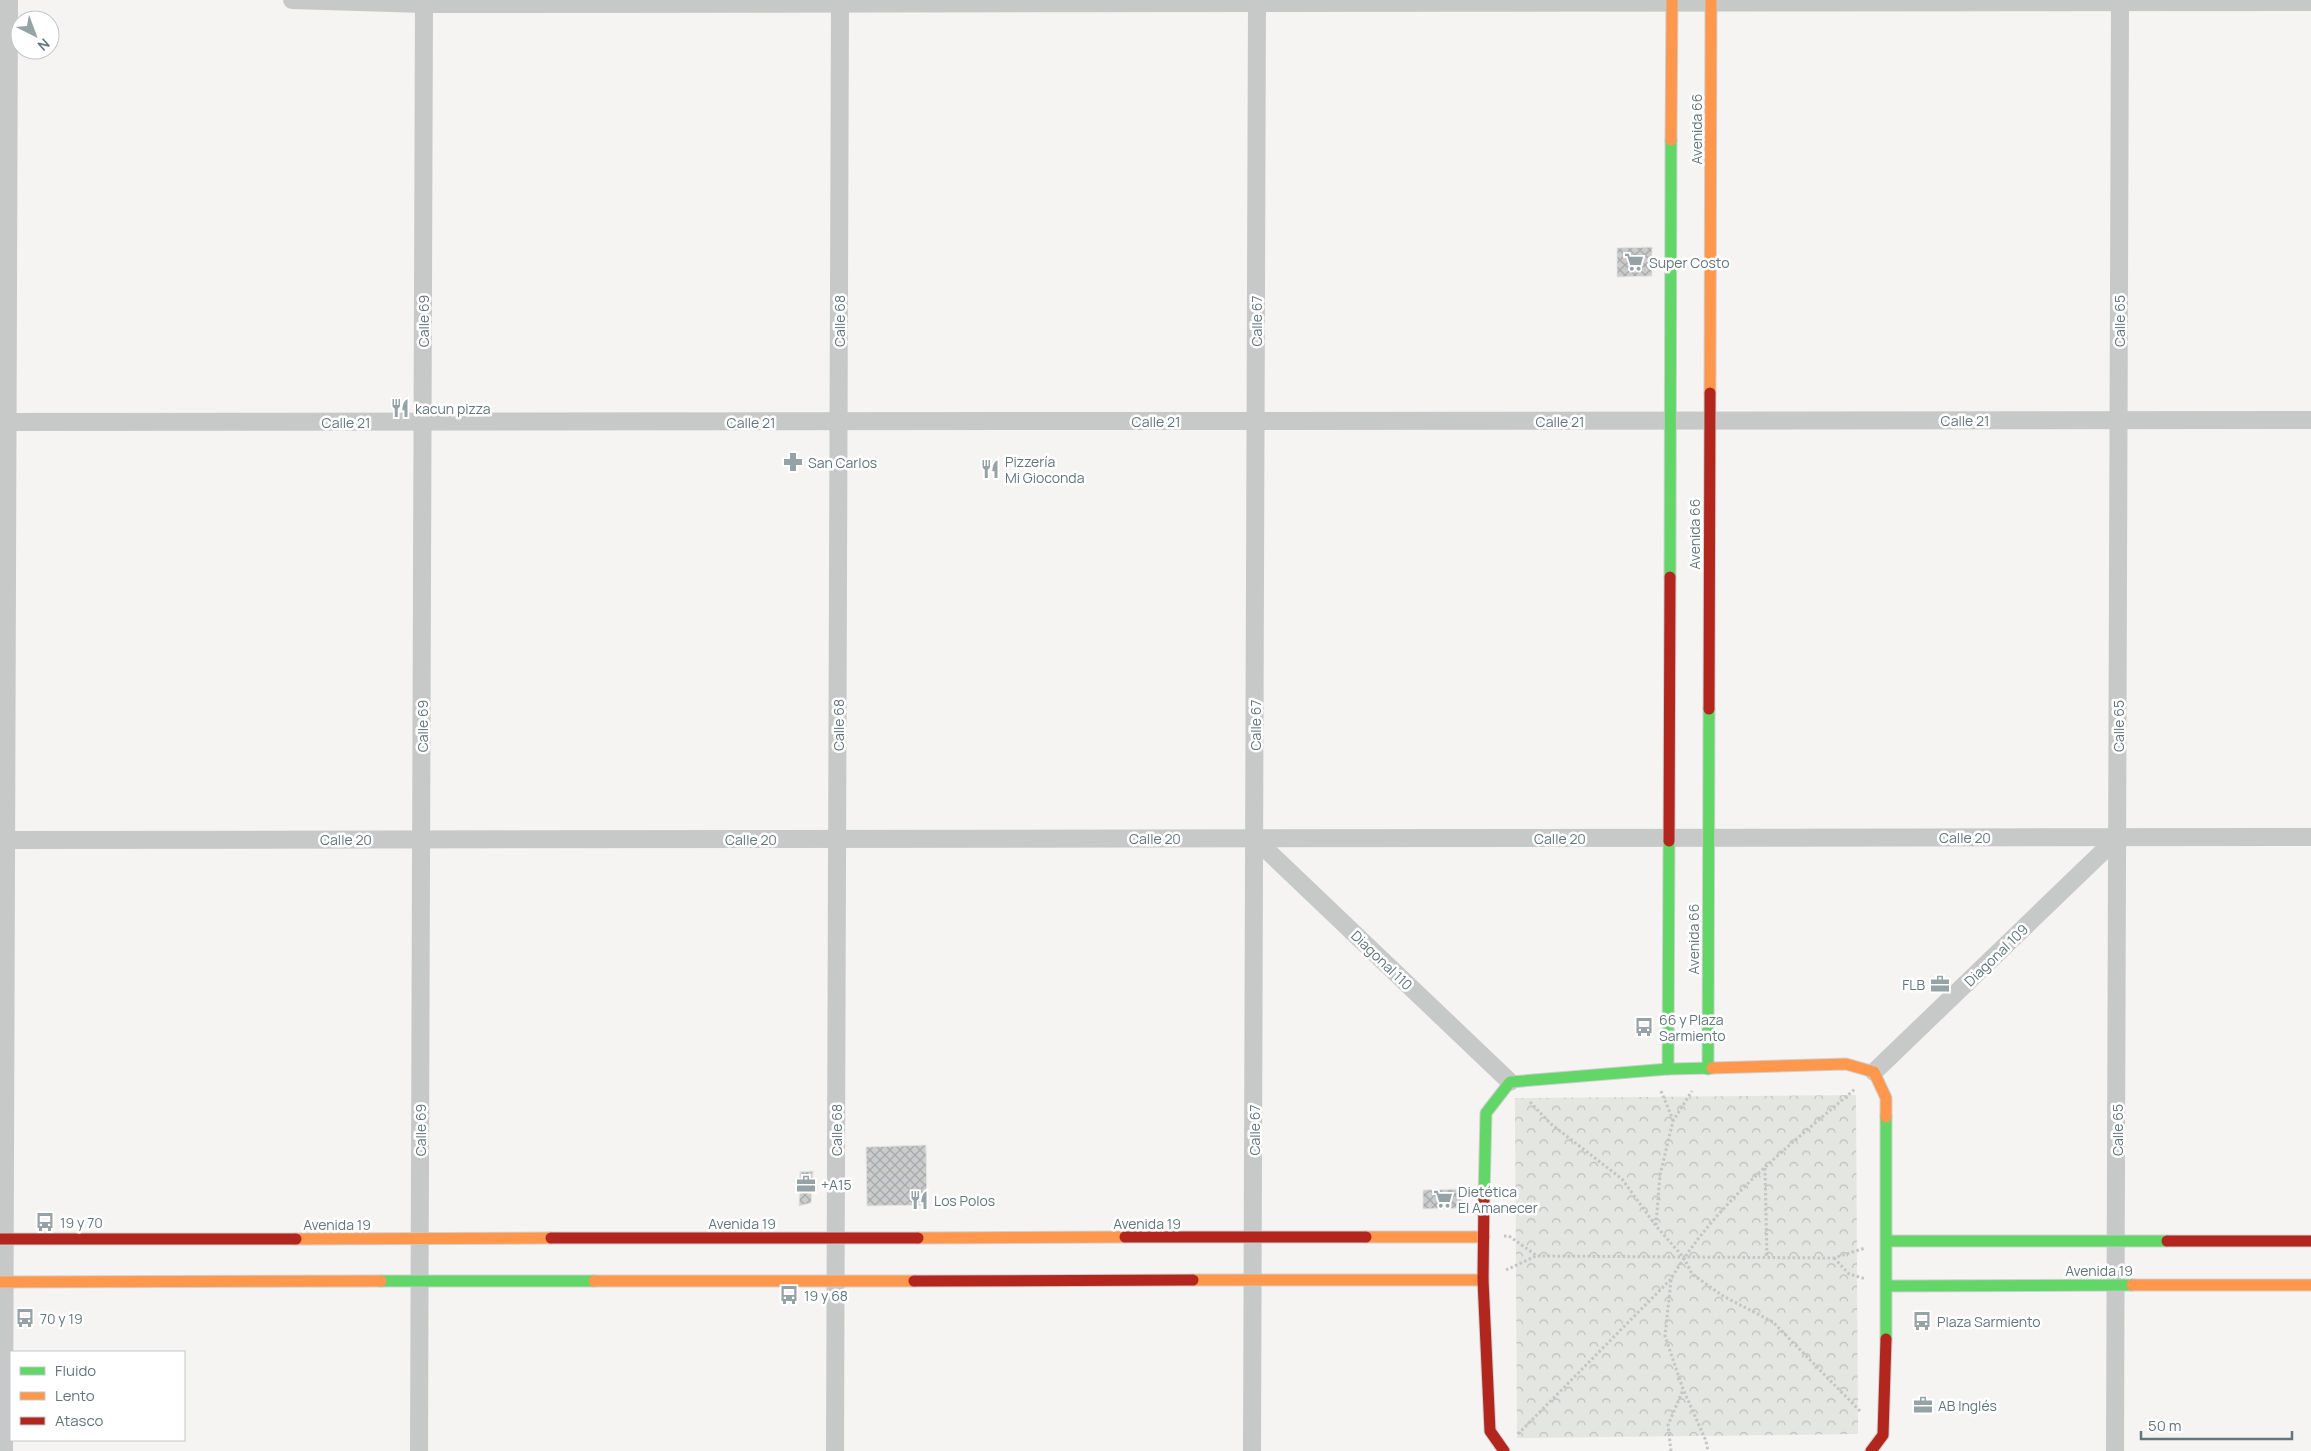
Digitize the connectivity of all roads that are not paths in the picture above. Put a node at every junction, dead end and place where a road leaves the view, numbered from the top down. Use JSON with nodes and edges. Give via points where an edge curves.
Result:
{"nodes":[{"id":1,"x":9,"y":0,"type":"edge"},
{"id":2,"x":292,"y":0,"type":"edge"},
{"id":3,"x":1711,"y":1,"type":"edge"},
{"id":4,"x":2120,"y":1,"type":"edge"},
{"id":5,"x":424,"y":2,"type":"edge"},
{"id":6,"x":840,"y":2,"type":"edge"},
{"id":7,"x":1257,"y":2,"type":"edge"},
{"id":8,"x":1672,"y":2,"type":"edge"},
{"id":9,"x":2311,"y":2,"type":"edge"},
{"id":10,"x":2119,"y":420,"type":"junction"},
{"id":11,"x":2311,"y":420,"type":"edge"},
{"id":12,"x":1256,"y":421,"type":"junction"},
{"id":13,"x":1670,"y":421,"type":"junction"},
{"id":14,"x":1710,"y":421,"type":"junction"},
{"id":15,"x":4,"y":422,"type":"edge"},
{"id":16,"x":422,"y":422,"type":"junction"},
{"id":17,"x":838,"y":422,"type":"junction"},
{"id":18,"x":2118,"y":837,"type":"junction"},
{"id":19,"x":2311,"y":837,"type":"edge"},
{"id":20,"x":1254,"y":838,"type":"junction"},
{"id":21,"x":1669,"y":838,"type":"junction"},
{"id":22,"x":1708,"y":838,"type":"junction"},
{"id":23,"x":421,"y":839,"type":"junction"},
{"id":24,"x":837,"y":839,"type":"junction"},
{"id":25,"x":3,"y":840,"type":"edge"},
{"id":26,"x":1668,"y":1069,"type":"junction"},
{"id":27,"x":1708,"y":1069,"type":"junction"},
{"id":28,"x":1874,"y":1072,"type":"junction"},
{"id":29,"x":1510,"y":1082,"type":"junction"},
{"id":30,"x":1484,"y":1237,"type":"junction"},
{"id":31,"x":420,"y":1238,"type":"junction"},
{"id":32,"x":836,"y":1238,"type":"junction"},
{"id":33,"x":1253,"y":1238,"type":"junction"},
{"id":34,"x":2,"y":1239,"type":"edge"},
{"id":35,"x":1887,"y":1241,"type":"junction"},
{"id":36,"x":2116,"y":1241,"type":"junction"},
{"id":37,"x":2311,"y":1241,"type":"edge"},
{"id":38,"x":1483,"y":1280,"type":"junction"},
{"id":39,"x":420,"y":1281,"type":"junction"},
{"id":40,"x":836,"y":1281,"type":"junction"},
{"id":41,"x":1253,"y":1281,"type":"junction"},
{"id":42,"x":2,"y":1282,"type":"edge"},
{"id":43,"x":2116,"y":1285,"type":"junction"},
{"id":44,"x":2311,"y":1285,"type":"edge"},
{"id":45,"x":1887,"y":1286,"type":"junction"},
{"id":46,"x":4,"y":1451,"type":"edge"},
{"id":47,"x":419,"y":1451,"type":"edge"},
{"id":48,"x":835,"y":1451,"type":"edge"},
{"id":49,"x":1252,"y":1451,"type":"edge"},
{"id":50,"x":1502,"y":1451,"type":"edge"},
{"id":51,"x":1871,"y":1451,"type":"edge"},
{"id":52,"x":2116,"y":1451,"type":"edge"}],
"edges":[{"from":1,"to":15,"type":"street"},
{"from":2,"to":5,"type":"street"},
{"from":3,"to":4,"type":"street"},
{"from":3,"to":8,"type":"street"},
{"from":3,"to":14,"type":"main road","name":"Avenida 66"},
{"from":4,"to":9,"type":"street"},
{"from":4,"to":10,"type":"street","name":"Calle 65"},
{"from":5,"to":6,"type":"street"},
{"from":5,"to":16,"type":"street","name":"Calle 69"},
{"from":6,"to":7,"type":"street"},
{"from":6,"to":17,"type":"street","name":"Calle 68"},
{"from":7,"to":8,"type":"street"},
{"from":7,"to":12,"type":"street","name":"Calle 67"},
{"from":8,"to":13,"type":"main road","name":"Avenida 66"},
{"from":10,"to":11,"type":"street","name":"Calle 21"},
{"from":10,"to":14,"type":"street","name":"Calle 21"},
{"from":10,"to":18,"type":"street","name":"Calle 65"},
{"from":12,"to":13,"type":"street","name":"Calle 21"},
{"from":12,"to":17,"type":"street","name":"Calle 21"},
{"from":12,"to":20,"type":"street","name":"Calle 67"},
{"from":13,"to":14,"type":"street","name":"Calle 21"},
{"from":13,"to":21,"type":"main road","name":"Avenida 66"},
{"from":14,"to":22,"type":"main road","name":"Avenida 66"},
{"from":15,"to":16,"type":"street","name":"Calle 21"},
{"from":15,"to":25,"type":"street"},
{"from":16,"to":17,"type":"street","name":"Calle 21"},
{"from":16,"to":23,"type":"street","name":"Calle 69"},
{"from":17,"to":24,"type":"street","name":"Calle 68"},
{"from":18,"to":19,"type":"street","name":"Calle 20"},
{"from":18,"to":22,"type":"street","name":"Calle 20"},
{"from":18,"to":28,"type":"street","name":"Diagonal 109"},
{"from":18,"to":36,"type":"street","name":"Calle 65"},
{"from":20,"to":21,"type":"street","name":"Calle 20"},
{"from":20,"to":24,"type":"street","name":"Calle 20"},
{"from":20,"to":29,"type":"street","name":"Diagonal 110"},
{"from":20,"to":33,"type":"street","name":"Calle 67"},
{"from":21,"to":22,"type":"street","name":"Calle 20"},
{"from":21,"to":26,"type":"main road","name":"Avenida 66"},
{"from":22,"to":27,"type":"main road","name":"Avenida 66"},
{"from":23,"to":24,"type":"street","name":"Calle 20"},
{"from":23,"to":25,"type":"street","name":"Calle 20"},
{"from":23,"to":31,"type":"street","name":"Calle 69"},
{"from":24,"to":32,"type":"street","name":"Calle 68"},
{"from":25,"to":34,"type":"street"},
{"from":26,"to":27,"type":"main road"},
{"from":26,"to":29,"type":"main road"},
{"from":27,"to":28,"type":"main road","via":[[1846,1064]]},
{"from":28,"to":35,"type":"main road","via":[[1886,1098]]},
{"from":29,"to":30,"type":"main road","via":[[1486,1113]]},
{"from":30,"to":33,"type":"main road","name":"Avenida 19"},
{"from":30,"to":38,"type":"main road"},
{"from":31,"to":32,"type":"main road","name":"Avenida 19"},
{"from":31,"to":34,"type":"main road","name":"Avenida 19"},
{"from":31,"to":39,"type":"street","name":"Calle 69"},
{"from":32,"to":33,"type":"main road","name":"Avenida 19"},
{"from":32,"to":40,"type":"street","name":"Calle 68"},
{"from":33,"to":41,"type":"street","name":"Calle 67"},
{"from":34,"to":42,"type":"street"},
{"from":35,"to":36,"type":"main road","name":"Avenida 19"},
{"from":35,"to":45,"type":"main road"},
{"from":36,"to":37,"type":"main road","name":"Avenida 19"},
{"from":36,"to":43,"type":"street","name":"Calle 65"},
{"from":38,"to":41,"type":"main road"},
{"from":38,"to":50,"type":"main road","via":[[1490,1431]]},
{"from":39,"to":40,"type":"main road"},
{"from":39,"to":42,"type":"main road"},
{"from":39,"to":47,"type":"street","name":"Calle 69"},
{"from":40,"to":41,"type":"main road"},
{"from":40,"to":48,"type":"street","name":"Calle 68"},
{"from":41,"to":49,"type":"street","name":"Calle 67"},
{"from":42,"to":46,"type":"street"},
{"from":43,"to":44,"type":"main road","name":"Avenida 19"},
{"from":43,"to":45,"type":"main road","name":"Avenida 19"},
{"from":43,"to":52,"type":"street","name":"Calle 65"},
{"from":45,"to":51,"type":"main road","via":[[1883,1435]]}]}
